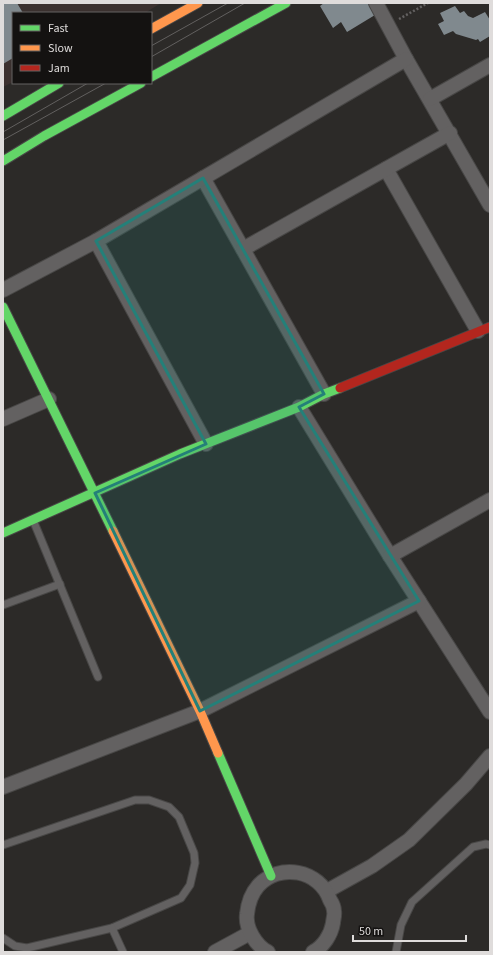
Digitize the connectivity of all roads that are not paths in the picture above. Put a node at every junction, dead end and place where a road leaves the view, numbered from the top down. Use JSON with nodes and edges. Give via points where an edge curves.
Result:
{"nodes":[{"id":1,"x":198,"y":3,"type":"edge"},
{"id":2,"x":286,"y":3,"type":"edge"},
{"id":3,"x":376,"y":3,"type":"edge"},
{"id":4,"x":152,"y":28,"type":"edge"},
{"id":5,"x":406,"y":59,"type":"junction"},
{"id":6,"x":490,"y":65,"type":"edge"},
{"id":7,"x":152,"y":76,"type":"edge"},
{"id":8,"x":57,"y":84,"type":"edge"},
{"id":9,"x":139,"y":84,"type":"edge"},
{"id":10,"x":430,"y":99,"type":"junction"},
{"id":11,"x":3,"y":116,"type":"edge"},
{"id":12,"x":450,"y":133,"type":"junction"},
{"id":13,"x":3,"y":161,"type":"edge"},
{"id":14,"x":386,"y":169,"type":"junction"},
{"id":15,"x":203,"y":178,"type":"junction"},
{"id":16,"x":490,"y":205,"type":"edge"},
{"id":17,"x":96,"y":241,"type":"junction"},
{"id":18,"x":243,"y":249,"type":"junction"},
{"id":19,"x":3,"y":290,"type":"edge"},
{"id":20,"x":3,"y":307,"type":"edge"},
{"id":21,"x":484,"y":329,"type":"edge"},
{"id":22,"x":324,"y":394,"type":"junction"},
{"id":23,"x":49,"y":399,"type":"junction"},
{"id":24,"x":299,"y":406,"type":"junction"},
{"id":25,"x":3,"y":419,"type":"edge"},
{"id":26,"x":206,"y":444,"type":"junction"},
{"id":27,"x":95,"y":493,"type":"junction"},
{"id":28,"x":490,"y":500,"type":"edge"},
{"id":29,"x":33,"y":519,"type":"junction"},
{"id":30,"x":3,"y":533,"type":"edge"},
{"id":31,"x":390,"y":556,"type":"junction"},
{"id":32,"x":60,"y":584,"type":"junction"},
{"id":33,"x":419,"y":601,"type":"junction"},
{"id":34,"x":3,"y":605,"type":"edge"},
{"id":35,"x":98,"y":677,"type":"dead end"},
{"id":36,"x":200,"y":710,"type":"junction"},
{"id":37,"x":490,"y":712,"type":"edge"},
{"id":38,"x":490,"y":756,"type":"edge"},
{"id":39,"x":3,"y":787,"type":"edge"},
{"id":40,"x":3,"y":845,"type":"edge"},
{"id":41,"x":490,"y":845,"type":"edge"},
{"id":42,"x":271,"y":876,"type":"junction"},
{"id":43,"x":327,"y":891,"type":"junction"},
{"id":44,"x":112,"y":928,"type":"junction"},
{"id":45,"x":250,"y":933,"type":"junction"},
{"id":46,"x":3,"y":938,"type":"edge"},
{"id":47,"x":318,"y":951,"type":"edge"},
{"id":48,"x":123,"y":952,"type":"edge"},
{"id":49,"x":215,"y":952,"type":"edge"},
{"id":50,"x":268,"y":952,"type":"edge"},
{"id":51,"x":396,"y":952,"type":"edge"}],
"edges":[{"from":1,"to":4,"type":"street"},
{"from":2,"to":7,"type":"street"},
{"from":3,"to":5,"type":"street"},
{"from":5,"to":10,"type":"street"},
{"from":5,"to":15,"type":"street"},
{"from":6,"to":10,"type":"street"},
{"from":8,"to":11,"type":"street"},
{"from":9,"to":13,"type":"street"},
{"from":10,"to":12,"type":"street"},
{"from":12,"to":14,"type":"street"},
{"from":12,"to":16,"type":"street"},
{"from":14,"to":18,"type":"street"},
{"from":14,"to":21,"type":"street"},
{"from":15,"to":17,"type":"street"},
{"from":15,"to":18,"type":"street"},
{"from":17,"to":19,"type":"street"},
{"from":17,"to":26,"type":"street"},
{"from":18,"to":22,"type":"street"},
{"from":20,"to":23,"type":"street"},
{"from":21,"to":22,"type":"street"},
{"from":22,"to":24,"type":"street"},
{"from":23,"to":25,"type":"street"},
{"from":23,"to":27,"type":"street"},
{"from":24,"to":26,"type":"street"},
{"from":24,"to":31,"type":"street"},
{"from":26,"to":27,"type":"street"},
{"from":27,"to":29,"type":"street"},
{"from":27,"to":36,"type":"street"},
{"from":28,"to":31,"type":"street"},
{"from":29,"to":30,"type":"street"},
{"from":29,"to":32,"type":"lane"},
{"from":31,"to":33,"type":"street"},
{"from":32,"to":34,"type":"lane"},
{"from":32,"to":35,"type":"lane"},
{"from":33,"to":36,"type":"street"},
{"from":33,"to":37,"type":"street"},
{"from":36,"to":39,"type":"street"},
{"from":36,"to":42,"type":"street"},
{"from":38,"to":43,"type":"street","via":[[466,784],[409,840],[372,866]]},
{"from":40,"to":44,"type":"lane","via":[[135,800],[149,800],[169,807],[179,817],[194,853],[195,863],[190,885],[181,898]]},
{"from":41,"to":51,"type":"lane","via":[[473,847],[412,902],[401,926]]},
{"from":42,"to":43,"type":"street","via":[[287,871],[302,873],[316,880]]},
{"from":42,"to":45,"type":"street","via":[[258,886],[249,900],[247,916]]},
{"from":43,"to":47,"type":"street","via":[[334,911],[332,932]]},
{"from":44,"to":46,"type":"lane","via":[[27,948],[15,946]]},
{"from":44,"to":48,"type":"lane"},
{"from":45,"to":49,"type":"street"},
{"from":45,"to":50,"type":"street","via":[[262,949]]}]}
